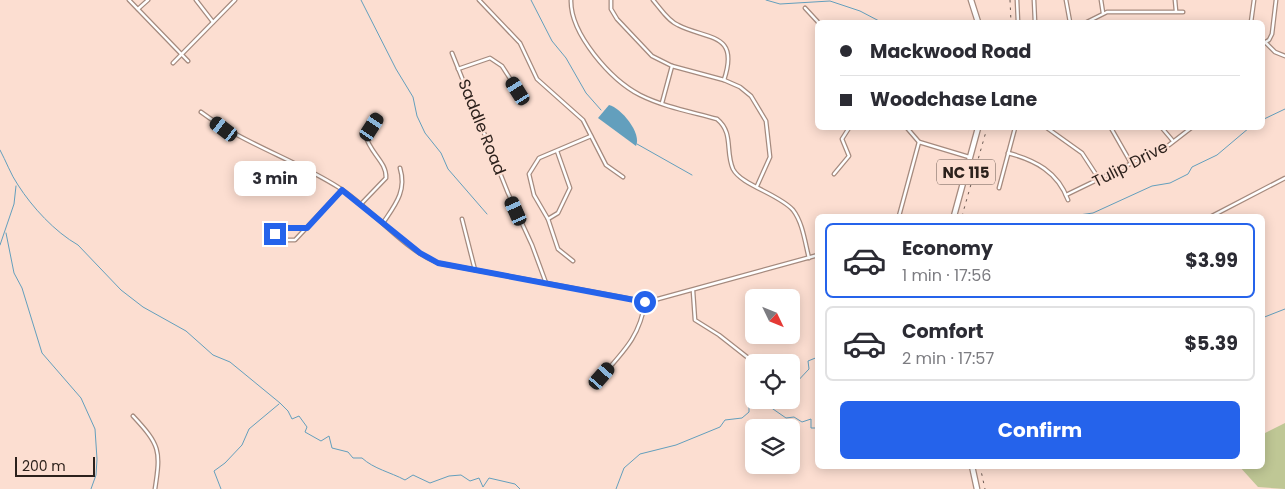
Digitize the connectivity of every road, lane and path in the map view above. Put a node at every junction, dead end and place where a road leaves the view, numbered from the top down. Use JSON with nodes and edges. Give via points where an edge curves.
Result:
{"nodes":[{"id":1,"x":128,"y":0,"type":"edge"},
{"id":2,"x":148,"y":0,"type":"edge"},
{"id":3,"x":196,"y":0,"type":"edge"},
{"id":4,"x":235,"y":0,"type":"edge"},
{"id":5,"x":480,"y":0,"type":"edge"},
{"id":6,"x":571,"y":0,"type":"edge"},
{"id":7,"x":611,"y":0,"type":"edge"},
{"id":8,"x":653,"y":0,"type":"edge"},
{"id":9,"x":971,"y":0,"type":"edge"},
{"id":10,"x":1017,"y":0,"type":"edge"},
{"id":11,"x":1034,"y":0,"type":"edge"},
{"id":12,"x":1066,"y":0,"type":"edge"},
{"id":13,"x":1100,"y":0,"type":"edge"},
{"id":14,"x":1175,"y":0,"type":"edge"},
{"id":15,"x":1254,"y":0,"type":"edge"},
{"id":16,"x":1276,"y":0,"type":"edge"},
{"id":17,"x":805,"y":8,"type":"dead end"},
{"id":18,"x":138,"y":10,"type":"junction"},
{"id":19,"x":1176,"y":11,"type":"junction"},
{"id":20,"x":1183,"y":12,"type":"dead end"},
{"id":21,"x":1103,"y":13,"type":"junction"},
{"id":22,"x":816,"y":20,"type":"edge"},
{"id":23,"x":977,"y":20,"type":"edge"},
{"id":24,"x":1018,"y":20,"type":"edge"},
{"id":25,"x":1035,"y":20,"type":"edge"},
{"id":26,"x":1070,"y":20,"type":"edge"},
{"id":27,"x":1091,"y":20,"type":"edge"},
{"id":28,"x":1251,"y":20,"type":"edge"},
{"id":29,"x":213,"y":22,"type":"junction"},
{"id":30,"x":1266,"y":42,"type":"joint"},
{"id":31,"x":452,"y":53,"type":"dead end"},
{"id":32,"x":181,"y":54,"type":"junction"},
{"id":33,"x":1285,"y":56,"type":"edge"},
{"id":34,"x":188,"y":61,"type":"dead end"},
{"id":35,"x":173,"y":63,"type":"dead end"},
{"id":36,"x":672,"y":66,"type":"junction"},
{"id":37,"x":458,"y":69,"type":"junction"},
{"id":38,"x":724,"y":80,"type":"junction"},
{"id":39,"x":518,"y":91,"type":"dead end"},
{"id":40,"x":662,"y":103,"type":"junction"},
{"id":41,"x":201,"y":112,"type":"dead end"},
{"id":42,"x":378,"y":118,"type":"dead end"},
{"id":43,"x":848,"y":130,"type":"edge"},
{"id":44,"x":909,"y":130,"type":"edge"},
{"id":45,"x":977,"y":130,"type":"edge"},
{"id":46,"x":1014,"y":130,"type":"edge"},
{"id":47,"x":1050,"y":130,"type":"edge"},
{"id":48,"x":1114,"y":130,"type":"edge"},
{"id":49,"x":1164,"y":130,"type":"edge"},
{"id":50,"x":1188,"y":130,"type":"edge"},
{"id":51,"x":591,"y":136,"type":"junction"},
{"id":52,"x":920,"y":142,"type":"junction"},
{"id":53,"x":1173,"y":142,"type":"junction"},
{"id":54,"x":557,"y":151,"type":"junction"},
{"id":55,"x":1008,"y":153,"type":"junction"},
{"id":56,"x":970,"y":158,"type":"junction"},
{"id":57,"x":1131,"y":164,"type":"junction"},
{"id":58,"x":400,"y":168,"type":"dead end"},
{"id":59,"x":834,"y":174,"type":"dead end"},
{"id":60,"x":623,"y":177,"type":"dead end"},
{"id":61,"x":1285,"y":178,"type":"edge"},
{"id":62,"x":1099,"y":179,"type":"junction"},
{"id":63,"x":757,"y":186,"type":"junction"},
{"id":64,"x":999,"y":188,"type":"dead end"},
{"id":65,"x":342,"y":190,"type":"junction"},
{"id":66,"x":1066,"y":195,"type":"junction"},
{"id":67,"x":1068,"y":200,"type":"dead end"},
{"id":68,"x":361,"y":204,"type":"junction"},
{"id":69,"x":900,"y":214,"type":"edge"},
{"id":70,"x":955,"y":214,"type":"edge"},
{"id":71,"x":1216,"y":214,"type":"edge"},
{"id":72,"x":462,"y":219,"type":"dead end"},
{"id":73,"x":548,"y":219,"type":"junction"},
{"id":74,"x":383,"y":223,"type":"junction"},
{"id":75,"x":307,"y":228,"type":"junction"},
{"id":76,"x":815,"y":256,"type":"edge"},
{"id":77,"x":809,"y":258,"type":"junction"},
{"id":78,"x":573,"y":261,"type":"dead end"},
{"id":79,"x":475,"y":270,"type":"junction"},
{"id":80,"x":546,"y":284,"type":"junction"},
{"id":81,"x":693,"y":290,"type":"junction"},
{"id":82,"x":645,"y":302,"type":"junction"},
{"id":83,"x":745,"y":355,"type":"edge"},
{"id":84,"x":602,"y":376,"type":"dead end"},
{"id":85,"x":133,"y":416,"type":"dead end"},
{"id":86,"x":973,"y":469,"type":"edge"},
{"id":87,"x":155,"y":489,"type":"edge"},
{"id":88,"x":977,"y":489,"type":"edge"}],
"edges":[{"from":1,"to":18,"type":"street"},
{"from":2,"to":18,"type":"street"},
{"from":3,"to":29,"type":"street"},
{"from":4,"to":29,"type":"street"},
{"from":5,"to":51,"type":"street","via":[[520,43],[537,79],[583,120]]},
{"from":6,"to":40,"type":"street","via":[[572,16],[579,33],[606,66],[632,90]]},
{"from":7,"to":36,"type":"street","via":[[614,14],[639,43],[652,56]]},
{"from":8,"to":38,"type":"street","via":[[675,24],[721,42],[729,62]]},
{"from":9,"to":23,"type":"main road"},
{"from":10,"to":24,"type":"street"},
{"from":11,"to":25,"type":"street"},
{"from":12,"to":26,"type":"street"},
{"from":13,"to":21,"type":"street"},
{"from":14,"to":19,"type":"street"},
{"from":15,"to":28,"type":"street"},
{"from":16,"to":30,"type":"street","via":[[1272,34]]},
{"from":17,"to":22,"type":"street"},
{"from":18,"to":32,"type":"street"},
{"from":19,"to":20,"type":"street"},
{"from":19,"to":21,"type":"street"},
{"from":21,"to":27,"type":"street"},
{"from":29,"to":32,"type":"street"},
{"from":30,"to":33,"type":"street"},
{"from":31,"to":37,"type":"street","name":"Saddle Road"},
{"from":32,"to":34,"type":"street"},
{"from":32,"to":35,"type":"street"},
{"from":36,"to":38,"type":"street"},
{"from":36,"to":40,"type":"street"},
{"from":37,"to":39,"type":"street","via":[[490,58],[502,66]]},
{"from":37,"to":80,"type":"street","name":"Saddle Road"},
{"from":38,"to":63,"type":"street","via":[[751,96],[766,121],[770,157]]},
{"from":40,"to":63,"type":"street","via":[[722,123],[728,134],[734,169],[740,177]]},
{"from":41,"to":65,"type":"street","via":[[237,136]]},
{"from":42,"to":68,"type":"street","via":[[366,136],[372,151],[383,164],[386,178]]},
{"from":43,"to":59,"type":"street","via":[[842,139],[849,156]]},
{"from":44,"to":52,"type":"street"},
{"from":45,"to":56,"type":"main road","number":"NC 115"},
{"from":46,"to":55,"type":"street"},
{"from":47,"to":62,"type":"street","via":[[1082,153]]},
{"from":48,"to":57,"type":"street"},
{"from":49,"to":53,"type":"street"},
{"from":50,"to":53,"type":"street","name":"Tulip Drive"},
{"from":51,"to":54,"type":"street"},
{"from":51,"to":60,"type":"street","via":[[606,165]]},
{"from":52,"to":56,"type":"street"},
{"from":52,"to":69,"type":"street"},
{"from":53,"to":57,"type":"street","name":"Tulip Drive"},
{"from":54,"to":73,"type":"street","via":[[570,188],[558,212]]},
{"from":54,"to":73,"type":"street","via":[[539,158],[529,174],[534,195]]},
{"from":55,"to":64,"type":"street"},
{"from":55,"to":66,"type":"street","via":[[1029,159],[1050,172]]},
{"from":56,"to":70,"type":"main road","number":"NC 115"},
{"from":57,"to":62,"type":"street","name":"Tulip Drive"},
{"from":58,"to":74,"type":"street","via":[[401,194]]},
{"from":61,"to":71,"type":"street"},
{"from":62,"to":66,"type":"street","name":"Tulip Drive"},
{"from":63,"to":77,"type":"street","via":[[792,209],[800,224]]},
{"from":65,"to":68,"type":"street"},
{"from":65,"to":75,"type":"street"},
{"from":66,"to":67,"type":"street"},
{"from":68,"to":74,"type":"street"},
{"from":72,"to":79,"type":"street"},
{"from":73,"to":78,"type":"street","via":[[558,249]]},
{"from":74,"to":79,"type":"street","via":[[427,258]]},
{"from":75,"to":75,"type":"street","via":[[279,228],[275,234],[279,240],[295,240]]},
{"from":76,"to":77,"type":"street"},
{"from":77,"to":81,"type":"street"},
{"from":79,"to":80,"type":"street"},
{"from":80,"to":82,"type":"street"},
{"from":81,"to":82,"type":"street"},
{"from":81,"to":83,"type":"street","via":[[695,320]]},
{"from":82,"to":84,"type":"street","via":[[639,329],[632,342]]},
{"from":85,"to":87,"type":"street","via":[[152,436],[158,450]]},
{"from":86,"to":88,"type":"main road"}]}
